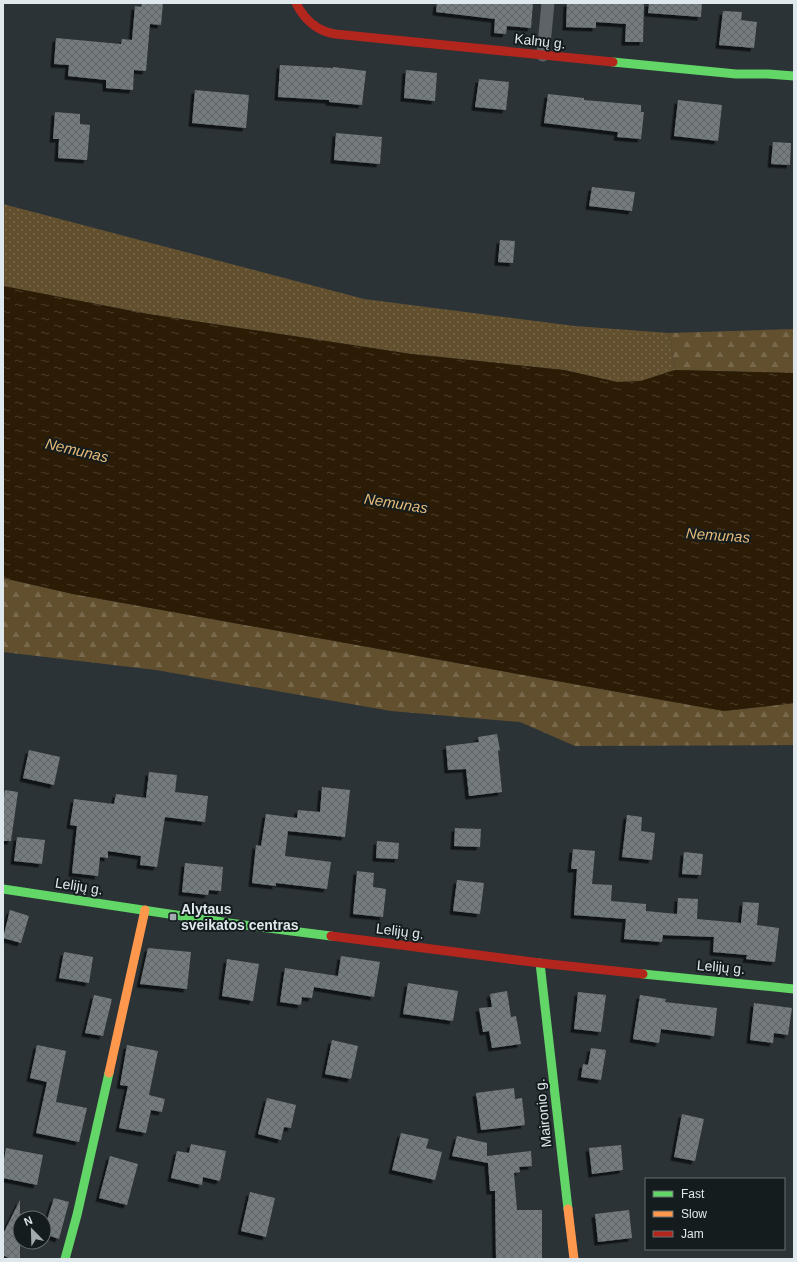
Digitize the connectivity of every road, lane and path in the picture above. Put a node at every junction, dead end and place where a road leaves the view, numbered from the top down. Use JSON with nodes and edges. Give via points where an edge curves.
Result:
{"nodes":[{"id":1,"x":296,"y":3,"type":"edge"},
{"id":2,"x":548,"y":3,"type":"edge"},
{"id":3,"x":543,"y":55,"type":"junction"},
{"id":4,"x":794,"y":76,"type":"edge"},
{"id":5,"x":3,"y":889,"type":"edge"},
{"id":6,"x":145,"y":910,"type":"junction"},
{"id":7,"x":540,"y":963,"type":"junction"},
{"id":8,"x":794,"y":988,"type":"edge"},
{"id":9,"x":65,"y":1259,"type":"edge"},
{"id":10,"x":574,"y":1259,"type":"edge"}],
"edges":[{"from":1,"to":3,"type":"street","name":"Kalnų g.","via":[[313,25],[327,32]]},
{"from":2,"to":3,"type":"street"},
{"from":3,"to":4,"type":"street","name":"Kalnų g.","via":[[736,74]]},
{"from":5,"to":6,"type":"street","name":"Lelijų g."},
{"from":6,"to":7,"type":"street","name":"Lelijų g."},
{"from":6,"to":9,"type":"street"},
{"from":7,"to":8,"type":"street","name":"Lelijų g."},
{"from":7,"to":10,"type":"street","name":"Maironio g."}]}
